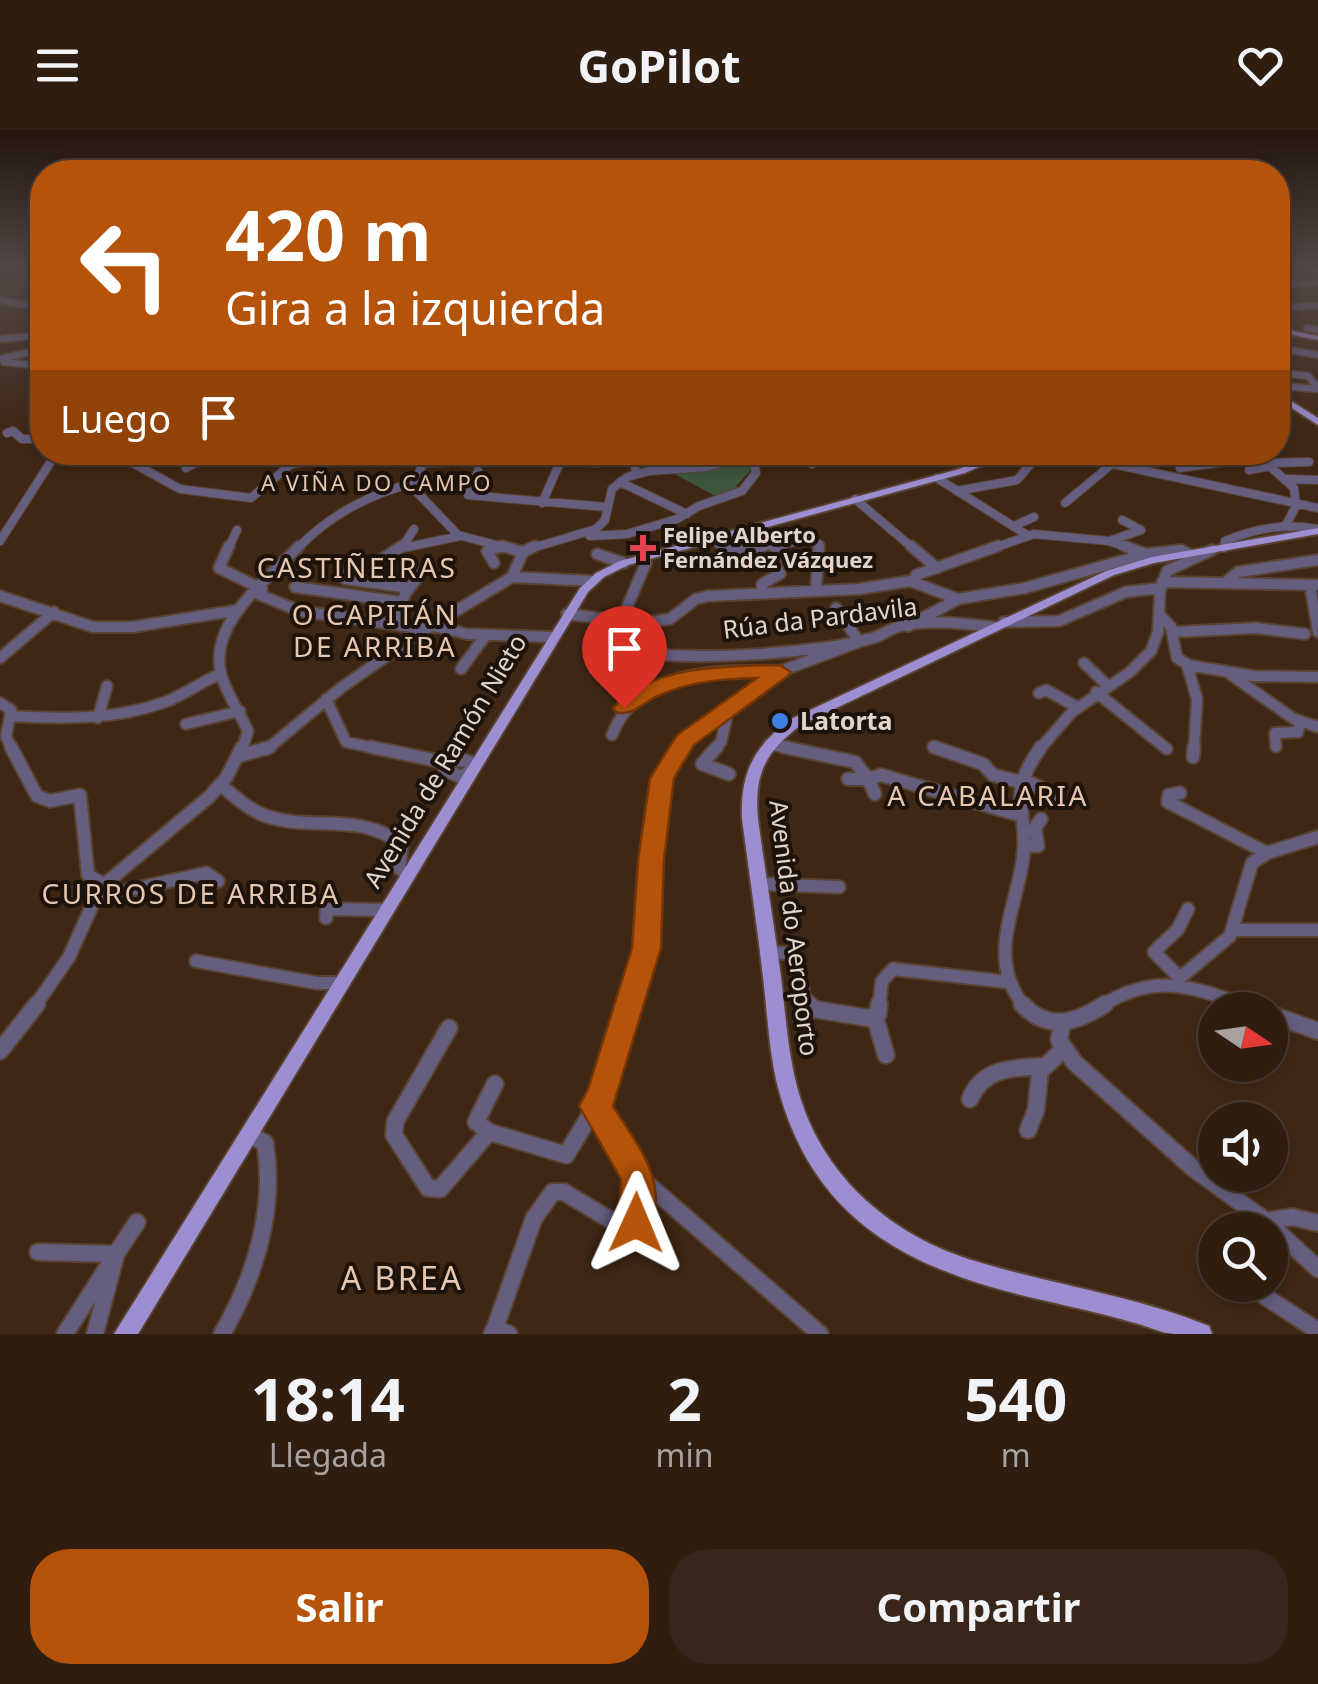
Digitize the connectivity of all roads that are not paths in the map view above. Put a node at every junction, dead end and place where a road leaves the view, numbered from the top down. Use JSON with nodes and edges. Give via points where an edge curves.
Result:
{"nodes":[{"id":1,"x":1307,"y":328,"type":"dead end"},
{"id":2,"x":1290,"y":331,"type":"edge"},
{"id":3,"x":1318,"y":335,"type":"edge"},
{"id":4,"x":30,"y":337,"type":"edge"},
{"id":5,"x":0,"y":341,"type":"edge"},
{"id":6,"x":1290,"y":350,"type":"edge"},
{"id":7,"x":30,"y":353,"type":"edge"},
{"id":8,"x":1318,"y":355,"type":"edge"},
{"id":9,"x":3,"y":359,"type":"edge"},
{"id":10,"x":30,"y":364,"type":"edge"},
{"id":11,"x":1290,"y":374,"type":"edge"},
{"id":12,"x":1290,"y":387,"type":"edge"},
{"id":13,"x":1318,"y":388,"type":"edge"},
{"id":14,"x":1290,"y":404,"type":"edge"},
{"id":15,"x":1318,"y":422,"type":"edge"},
{"id":16,"x":7,"y":433,"type":"dead end"},
{"id":17,"x":30,"y":438,"type":"edge"},
{"id":18,"x":1290,"y":460,"type":"edge"},
{"id":19,"x":1310,"y":462,"type":"dead end"},
{"id":20,"x":50,"y":465,"type":"edge"},
{"id":21,"x":136,"y":465,"type":"edge"},
{"id":22,"x":191,"y":465,"type":"edge"},
{"id":23,"x":288,"y":465,"type":"edge"},
{"id":24,"x":420,"y":465,"type":"edge"},
{"id":25,"x":559,"y":465,"type":"edge"},
{"id":26,"x":635,"y":465,"type":"edge"},
{"id":27,"x":716,"y":465,"type":"edge"},
{"id":28,"x":754,"y":465,"type":"edge"},
{"id":29,"x":974,"y":465,"type":"edge"},
{"id":30,"x":1035,"y":465,"type":"edge"},
{"id":31,"x":1111,"y":465,"type":"edge"},
{"id":32,"x":1117,"y":465,"type":"edge"},
{"id":33,"x":1253,"y":465,"type":"edge"},
{"id":34,"x":1269,"y":465,"type":"edge"},
{"id":35,"x":186,"y":468,"type":"dead end"},
{"id":36,"x":1248,"y":470,"type":"dead end"},
{"id":37,"x":478,"y":471,"type":"dead end"},
{"id":38,"x":636,"y":473,"type":"junction"},
{"id":39,"x":936,"y":478,"type":"junction"},
{"id":40,"x":1288,"y":479,"type":"junction"},
{"id":41,"x":1318,"y":480,"type":"edge"},
{"id":42,"x":620,"y":482,"type":"junction"},
{"id":43,"x":414,"y":483,"type":"junction"},
{"id":44,"x":957,"y":491,"type":"junction"},
{"id":45,"x":855,"y":500,"type":"junction"},
{"id":46,"x":1065,"y":502,"type":"dead end"},
{"id":47,"x":542,"y":503,"type":"junction"},
{"id":48,"x":1296,"y":503,"type":"junction"},
{"id":49,"x":606,"y":507,"type":"junction"},
{"id":50,"x":1318,"y":508,"type":"edge"},
{"id":51,"x":687,"y":514,"type":"junction"},
{"id":52,"x":1034,"y":517,"type":"dead end"},
{"id":53,"x":1122,"y":520,"type":"dead end"},
{"id":54,"x":1287,"y":523,"type":"junction"},
{"id":55,"x":1014,"y":526,"type":"junction"},
{"id":56,"x":414,"y":528,"type":"dead end"},
{"id":57,"x":236,"y":530,"type":"dead end"},
{"id":58,"x":1318,"y":530,"type":"edge"},
{"id":59,"x":628,"y":534,"type":"junction"},
{"id":60,"x":1027,"y":535,"type":"junction"},
{"id":61,"x":460,"y":536,"type":"junction"},
{"id":62,"x":581,"y":536,"type":"junction"},
{"id":63,"x":709,"y":538,"type":"junction"},
{"id":64,"x":1109,"y":540,"type":"junction"},
{"id":65,"x":0,"y":541,"type":"edge"},
{"id":66,"x":782,"y":544,"type":"dead end"},
{"id":67,"x":403,"y":546,"type":"junction"},
{"id":68,"x":504,"y":546,"type":"junction"},
{"id":69,"x":1218,"y":549,"type":"junction"},
{"id":70,"x":523,"y":552,"type":"junction"},
{"id":71,"x":1146,"y":554,"type":"junction"},
{"id":72,"x":1188,"y":554,"type":"junction"},
{"id":73,"x":640,"y":558,"type":"junction"},
{"id":74,"x":1318,"y":560,"type":"edge"},
{"id":75,"x":378,"y":562,"type":"dead end"},
{"id":76,"x":494,"y":563,"type":"dead end"},
{"id":77,"x":624,"y":563,"type":"junction"},
{"id":78,"x":936,"y":568,"type":"junction"},
{"id":79,"x":420,"y":573,"type":"dead end"},
{"id":80,"x":345,"y":575,"type":"dead end"},
{"id":81,"x":916,"y":575,"type":"dead end"},
{"id":82,"x":512,"y":577,"type":"junction"},
{"id":83,"x":592,"y":581,"type":"junction"},
{"id":84,"x":1226,"y":582,"type":"junction"},
{"id":85,"x":1161,"y":585,"type":"junction"},
{"id":86,"x":1314,"y":585,"type":"edge"},
{"id":87,"x":295,"y":587,"type":"dead end"},
{"id":88,"x":409,"y":588,"type":"junction"},
{"id":89,"x":816,"y":589,"type":"junction"},
{"id":90,"x":260,"y":591,"type":"junction"},
{"id":91,"x":762,"y":593,"type":"junction"},
{"id":92,"x":0,"y":596,"type":"edge"},
{"id":93,"x":958,"y":599,"type":"junction"},
{"id":94,"x":402,"y":602,"type":"junction"},
{"id":95,"x":836,"y":608,"type":"dead end"},
{"id":96,"x":240,"y":610,"type":"junction"},
{"id":97,"x":54,"y":612,"type":"junction"},
{"id":98,"x":567,"y":614,"type":"junction"},
{"id":99,"x":1159,"y":614,"type":"junction"},
{"id":100,"x":396,"y":622,"type":"junction"},
{"id":101,"x":621,"y":624,"type":"junction"},
{"id":102,"x":999,"y":624,"type":"junction"},
{"id":103,"x":908,"y":626,"type":"junction"},
{"id":104,"x":430,"y":627,"type":"junction"},
{"id":105,"x":1174,"y":632,"type":"junction"},
{"id":106,"x":1318,"y":632,"type":"edge"},
{"id":107,"x":486,"y":634,"type":"junction"},
{"id":108,"x":1305,"y":634,"type":"dead end"},
{"id":109,"x":553,"y":637,"type":"junction"},
{"id":110,"x":862,"y":640,"type":"junction"},
{"id":111,"x":0,"y":658,"type":"edge"},
{"id":112,"x":1084,"y":663,"type":"dead end"},
{"id":113,"x":1187,"y":666,"type":"junction"},
{"id":114,"x":461,"y":669,"type":"dead end"},
{"id":115,"x":780,"y":672,"type":"junction"},
{"id":116,"x":220,"y":674,"type":"junction"},
{"id":117,"x":1318,"y":677,"type":"edge"},
{"id":118,"x":107,"y":686,"type":"dead end"},
{"id":119,"x":1102,"y":689,"type":"junction"},
{"id":120,"x":1038,"y":693,"type":"dead end"},
{"id":121,"x":326,"y":700,"type":"junction"},
{"id":122,"x":0,"y":703,"type":"edge"},
{"id":123,"x":1076,"y":706,"type":"junction"},
{"id":124,"x":240,"y":711,"type":"junction"},
{"id":125,"x":721,"y":714,"type":"junction"},
{"id":126,"x":11,"y":716,"type":"junction"},
{"id":127,"x":98,"y":718,"type":"junction"},
{"id":128,"x":1300,"y":721,"type":"junction"},
{"id":129,"x":186,"y":724,"type":"dead end"},
{"id":130,"x":1318,"y":727,"type":"edge"},
{"id":131,"x":612,"y":735,"type":"dead end"},
{"id":132,"x":769,"y":744,"type":"junction"},
{"id":133,"x":934,"y":747,"type":"dead end"},
{"id":134,"x":1276,"y":747,"type":"dead end"},
{"id":135,"x":1167,"y":749,"type":"dead end"},
{"id":136,"x":238,"y":756,"type":"junction"},
{"id":137,"x":1194,"y":757,"type":"dead end"},
{"id":138,"x":469,"y":770,"type":"junction"},
{"id":139,"x":729,"y":774,"type":"dead end"},
{"id":140,"x":868,"y":778,"type":"junction"},
{"id":141,"x":848,"y":779,"type":"dead end"},
{"id":142,"x":1021,"y":780,"type":"junction"},
{"id":143,"x":221,"y":786,"type":"junction"},
{"id":144,"x":876,"y":794,"type":"dead end"},
{"id":145,"x":1180,"y":794,"type":"dead end"},
{"id":146,"x":1056,"y":795,"type":"dead end"},
{"id":147,"x":1020,"y":815,"type":"junction"},
{"id":148,"x":1041,"y":819,"type":"dead end"},
{"id":149,"x":1318,"y":837,"type":"edge"},
{"id":150,"x":1025,"y":845,"type":"junction"},
{"id":151,"x":1267,"y":853,"type":"junction"},
{"id":152,"x":408,"y":875,"type":"junction"},
{"id":153,"x":218,"y":881,"type":"dead end"},
{"id":154,"x":759,"y":884,"type":"junction"},
{"id":155,"x":838,"y":887,"type":"dead end"},
{"id":156,"x":100,"y":890,"type":"junction"},
{"id":157,"x":1188,"y":909,"type":"dead end"},
{"id":158,"x":386,"y":910,"type":"junction"},
{"id":159,"x":326,"y":918,"type":"dead end"},
{"id":160,"x":1232,"y":930,"type":"junction"},
{"id":161,"x":1318,"y":930,"type":"edge"},
{"id":162,"x":768,"y":952,"type":"junction"},
{"id":163,"x":196,"y":961,"type":"dead end"},
{"id":164,"x":1180,"y":981,"type":"junction"},
{"id":165,"x":1008,"y":982,"type":"junction"},
{"id":166,"x":342,"y":983,"type":"junction"},
{"id":167,"x":1209,"y":992,"type":"edge"},
{"id":168,"x":875,"y":1017,"type":"junction"},
{"id":169,"x":1288,"y":1020,"type":"edge"},
{"id":170,"x":1062,"y":1024,"type":"junction"},
{"id":171,"x":449,"y":1028,"type":"dead end"},
{"id":172,"x":1318,"y":1031,"type":"edge"},
{"id":173,"x":1,"y":1048,"type":"edge"},
{"id":174,"x":1063,"y":1050,"type":"junction"},
{"id":175,"x":886,"y":1055,"type":"dead end"},
{"id":176,"x":1044,"y":1066,"type":"junction"},
{"id":177,"x":495,"y":1084,"type":"dead end"},
{"id":178,"x":970,"y":1100,"type":"dead end"},
{"id":179,"x":595,"y":1106,"type":"junction"},
{"id":180,"x":1028,"y":1130,"type":"dead end"},
{"id":181,"x":489,"y":1132,"type":"junction"},
{"id":182,"x":249,"y":1136,"type":"junction"},
{"id":183,"x":638,"y":1176,"type":"junction"},
{"id":184,"x":1255,"y":1212,"type":"edge"},
{"id":185,"x":1288,"y":1218,"type":"edge"},
{"id":186,"x":137,"y":1222,"type":"dead end"},
{"id":187,"x":1318,"y":1223,"type":"edge"},
{"id":188,"x":1288,"y":1240,"type":"edge"},
{"id":189,"x":38,"y":1252,"type":"dead end"},
{"id":190,"x":116,"y":1254,"type":"junction"},
{"id":191,"x":1318,"y":1268,"type":"edge"},
{"id":192,"x":1274,"y":1302,"type":"edge"},
{"id":193,"x":1318,"y":1331,"type":"edge"},
{"id":194,"x":498,"y":1332,"type":"edge"},
{"id":195,"x":65,"y":1334,"type":"edge"},
{"id":196,"x":95,"y":1334,"type":"edge"},
{"id":197,"x":125,"y":1334,"type":"edge"},
{"id":198,"x":222,"y":1334,"type":"edge"},
{"id":199,"x":820,"y":1334,"type":"edge"},
{"id":200,"x":1201,"y":1334,"type":"edge"}],
"edges":[{"from":1,"to":3,"type":"street"},
{"from":2,"to":3,"type":"main road"},
{"from":4,"to":5,"type":"street"},
{"from":5,"to":9,"type":"street"},
{"from":6,"to":8,"type":"street"},
{"from":7,"to":9,"type":"street"},
{"from":9,"to":10,"type":"street"},
{"from":11,"to":13,"type":"street","via":[[1308,376]]},
{"from":12,"to":13,"type":"street"},
{"from":14,"to":15,"type":"main road"},
{"from":16,"to":17,"type":"street"},
{"from":18,"to":19,"type":"street"},
{"from":20,"to":65,"type":"street"},
{"from":21,"to":23,"type":"street","via":[[180,490],[251,498]]},
{"from":22,"to":35,"type":"street"},
{"from":24,"to":43,"type":"street"},
{"from":25,"to":47,"type":"street"},
{"from":26,"to":38,"type":"street"},
{"from":27,"to":38,"type":"street"},
{"from":28,"to":51,"type":"street","via":[[756,473],[742,490]]},
{"from":29,"to":39,"type":"main road","name":"Avenida de Ramón Nieto"},
{"from":30,"to":44,"type":"street","via":[[1012,484]]},
{"from":31,"to":46,"type":"street"},
{"from":32,"to":48,"type":"street"},
{"from":33,"to":36,"type":"street"},
{"from":34,"to":40,"type":"street"},
{"from":37,"to":47,"type":"street","via":[[468,495]]},
{"from":38,"to":42,"type":"street"},
{"from":39,"to":44,"type":"street"},
{"from":39,"to":45,"type":"main road","name":"Avenida de Ramón Nieto"},
{"from":40,"to":41,"type":"street"},
{"from":40,"to":48,"type":"street"},
{"from":42,"to":49,"type":"street"},
{"from":42,"to":51,"type":"street"},
{"from":43,"to":61,"type":"street","via":[[442,523]]},
{"from":43,"to":90,"type":"street","via":[[381,492],[313,532]]},
{"from":44,"to":55,"type":"street"},
{"from":45,"to":63,"type":"main road","name":"Avenida de Ramón Nieto"},
{"from":45,"to":78,"type":"street"},
{"from":47,"to":49,"type":"street"},
{"from":48,"to":50,"type":"street"},
{"from":48,"to":54,"type":"street"},
{"from":49,"to":62,"type":"street","via":[[605,524]]},
{"from":51,"to":59,"type":"street"},
{"from":52,"to":55,"type":"street"},
{"from":53,"to":64,"type":"street","via":[[1141,530]]},
{"from":54,"to":58,"type":"street"},
{"from":54,"to":69,"type":"street","via":[[1234,537]]},
{"from":55,"to":60,"type":"street"},
{"from":56,"to":67,"type":"street"},
{"from":57,"to":90,"type":"street","via":[[219,568]]},
{"from":58,"to":69,"type":"main road"},
{"from":59,"to":62,"type":"street"},
{"from":59,"to":77,"type":"street","via":[[598,551]]},
{"from":60,"to":64,"type":"street"},
{"from":60,"to":78,"type":"street"},
{"from":61,"to":67,"type":"street"},
{"from":61,"to":68,"type":"street"},
{"from":62,"to":70,"type":"street"},
{"from":63,"to":73,"type":"main road","name":"Avenida de Ramón Nieto"},
{"from":63,"to":91,"type":"street","name":"Avenida de Ramón Nieto","via":[[728,552],[779,549],[774,563],[780,574],[762,584]]},
{"from":64,"to":71,"type":"street"},
{"from":66,"to":89,"type":"street","via":[[819,544]]},
{"from":67,"to":75,"type":"street"},
{"from":68,"to":70,"type":"street"},
{"from":68,"to":76,"type":"street","via":[[487,551]]},
{"from":69,"to":72,"type":"main road"},
{"from":69,"to":85,"type":"street","via":[[1172,567]]},
{"from":70,"to":82,"type":"street"},
{"from":71,"to":72,"type":"street"},
{"from":71,"to":93,"type":"street"},
{"from":72,"to":102,"type":"main road","via":[[1110,573]]},
{"from":73,"to":77,"type":"main road","name":"Avenida de Ramón Nieto"},
{"from":73,"to":101,"type":"street","via":[[646,563]]},
{"from":74,"to":84,"type":"street","via":[[1238,572]]},
{"from":77,"to":83,"type":"main road","name":"Avenida de Ramón Nieto"},
{"from":78,"to":81,"type":"street"},
{"from":79,"to":88,"type":"street"},
{"from":80,"to":88,"type":"street"},
{"from":82,"to":83,"type":"street"},
{"from":82,"to":104,"type":"street"},
{"from":83,"to":98,"type":"main road","name":"Avenida de Ramón Nieto"},
{"from":84,"to":85,"type":"street","name":"Rúa da Pardavila"},
{"from":84,"to":86,"type":"street","name":"Rúa da Pardavila"},
{"from":85,"to":99,"type":"street"},
{"from":85,"to":102,"type":"street","name":"Rúa da Pardavila","via":[[1116,594],[1061,620]]},
{"from":86,"to":106,"type":"street"},
{"from":87,"to":94,"type":"street"},
{"from":88,"to":94,"type":"street"},
{"from":89,"to":91,"type":"street"},
{"from":89,"to":93,"type":"street","via":[[910,581]]},
{"from":90,"to":96,"type":"street"},
{"from":90,"to":100,"type":"street","via":[[291,610]]},
{"from":91,"to":101,"type":"street","via":[[702,596],[670,619]]},
{"from":92,"to":97,"type":"street"},
{"from":93,"to":103,"type":"street"},
{"from":94,"to":100,"type":"street"},
{"from":95,"to":110,"type":"street"},
{"from":96,"to":97,"type":"street","via":[[114,628],[82,625]]},
{"from":96,"to":116,"type":"street","via":[[220,640]]},
{"from":97,"to":111,"type":"street"},
{"from":98,"to":101,"type":"street"},
{"from":98,"to":109,"type":"main road","name":"Avenida de Ramón Nieto"},
{"from":99,"to":105,"type":"street"},
{"from":99,"to":119,"type":"street","via":[[1149,654]]},
{"from":100,"to":104,"type":"street"},
{"from":101,"to":110,"type":"street","name":"Rúa da Pardavila","via":[[620,650],[636,655]]},
{"from":102,"to":103,"type":"street","name":"Rúa da Pardavila"},
{"from":102,"to":132,"type":"main road","via":[[814,712]]},
{"from":103,"to":110,"type":"street","name":"Rúa da Pardavila"},
{"from":104,"to":107,"type":"street"},
{"from":104,"to":121,"type":"street"},
{"from":105,"to":108,"type":"street","via":[[1256,628]]},
{"from":105,"to":113,"type":"street","via":[[1177,658]]},
{"from":107,"to":109,"type":"street"},
{"from":107,"to":114,"type":"street"},
{"from":109,"to":138,"type":"main road","name":"Avenida de Ramón Nieto"},
{"from":110,"to":115,"type":"street"},
{"from":112,"to":119,"type":"street"},
{"from":113,"to":117,"type":"street"},
{"from":113,"to":128,"type":"street","via":[[1240,678]]},
{"from":113,"to":137,"type":"street","via":[[1197,699]]},
{"from":115,"to":125,"type":"street"},
{"from":115,"to":131,"type":"street","via":[[725,670],[666,684],[624,708]]},
{"from":116,"to":124,"type":"street"},
{"from":116,"to":127,"type":"street","via":[[168,701]]},
{"from":118,"to":127,"type":"street"},
{"from":119,"to":123,"type":"street"},
{"from":119,"to":135,"type":"street"},
{"from":120,"to":123,"type":"street","via":[[1046,690]]},
{"from":121,"to":136,"type":"street","via":[[268,749]]},
{"from":121,"to":138,"type":"street","via":[[346,742]]},
{"from":122,"to":126,"type":"street","via":[[10,707]]},
{"from":123,"to":142,"type":"street"},
{"from":124,"to":129,"type":"street"},
{"from":124,"to":136,"type":"street","via":[[248,732]]},
{"from":125,"to":139,"type":"street","via":[[724,736],[702,764]]},
{"from":125,"to":179,"type":"street","via":[[685,740],[662,778],[646,948]]},
{"from":126,"to":127,"type":"street"},
{"from":126,"to":156,"type":"street","via":[[6,737],[37,796],[81,797],[88,875]]},
{"from":128,"to":130,"type":"street"},
{"from":128,"to":134,"type":"street","via":[[1298,732],[1275,734]]},
{"from":132,"to":140,"type":"street","via":[[855,762]]},
{"from":132,"to":154,"type":"main road","name":"Avenida do Aeroporto","via":[[754,767],[748,796]]},
{"from":133,"to":142,"type":"street"},
{"from":136,"to":143,"type":"street"},
{"from":138,"to":152,"type":"main road","name":"Avenida de Ramón Nieto"},
{"from":140,"to":141,"type":"street"},
{"from":140,"to":144,"type":"street"},
{"from":140,"to":147,"type":"street","via":[[881,775]]},
{"from":142,"to":146,"type":"street"},
{"from":142,"to":147,"type":"street"},
{"from":143,"to":152,"type":"street","via":[[276,819],[377,828],[402,845],[399,868]]},
{"from":143,"to":156,"type":"street"},
{"from":145,"to":151,"type":"street","via":[[1168,802]]},
{"from":147,"to":150,"type":"street"},
{"from":148,"to":150,"type":"street","via":[[1038,846]]},
{"from":149,"to":151,"type":"street"},
{"from":150,"to":165,"type":"street","via":[[1002,940]]},
{"from":151,"to":160,"type":"street","via":[[1246,876]]},
{"from":152,"to":158,"type":"main road","name":"Avenida de Ramón Nieto"},
{"from":153,"to":156,"type":"street","via":[[206,873]]},
{"from":154,"to":155,"type":"street"},
{"from":154,"to":162,"type":"main road","name":"Avenida do Aeroporto"},
{"from":156,"to":173,"type":"street","via":[[72,953]]},
{"from":157,"to":164,"type":"street","via":[[1154,952]]},
{"from":158,"to":159,"type":"street","via":[[327,909]]},
{"from":158,"to":166,"type":"main road","name":"Avenida de Ramón Nieto"},
{"from":160,"to":161,"type":"street"},
{"from":160,"to":164,"type":"street"},
{"from":162,"to":168,"type":"street","via":[[795,954],[813,1009]]},
{"from":162,"to":200,"type":"main road","name":"Avenida do Aeroporto","via":[[797,1118],[821,1167],[858,1209],[933,1258]]},
{"from":163,"to":166,"type":"street"},
{"from":164,"to":167,"type":"street"},
{"from":164,"to":170,"type":"street","via":[[1133,987]]},
{"from":165,"to":168,"type":"street","via":[[893,970],[882,981]]},
{"from":165,"to":170,"type":"street","via":[[1031,1014]]},
{"from":166,"to":182,"type":"main road","name":"Avenida de Ramón Nieto"},
{"from":168,"to":175,"type":"street"},
{"from":169,"to":172,"type":"street"},
{"from":170,"to":174,"type":"street"},
{"from":171,"to":181,"type":"street","via":[[402,1106],[394,1135],[434,1190]]},
{"from":174,"to":176,"type":"street"},
{"from":174,"to":184,"type":"street","via":[[1194,1169]]},
{"from":176,"to":178,"type":"street","via":[[994,1070]]},
{"from":176,"to":180,"type":"street"},
{"from":177,"to":181,"type":"street","via":[[476,1122]]},
{"from":179,"to":181,"type":"street","via":[[561,1156]]},
{"from":179,"to":183,"type":"street"},
{"from":182,"to":197,"type":"main road","name":"Avenida de Ramón Nieto"},
{"from":182,"to":198,"type":"street","via":[[265,1143],[271,1176],[246,1286]]},
{"from":183,"to":194,"type":"street","via":[[636,1223],[627,1230],[564,1192],[553,1192],[534,1218]]},
{"from":183,"to":199,"type":"street"},
{"from":185,"to":187,"type":"street"},
{"from":186,"to":190,"type":"street"},
{"from":188,"to":191,"type":"street"},
{"from":189,"to":190,"type":"street"},
{"from":190,"to":195,"type":"street"},
{"from":190,"to":196,"type":"street"},
{"from":192,"to":193,"type":"street"}]}
